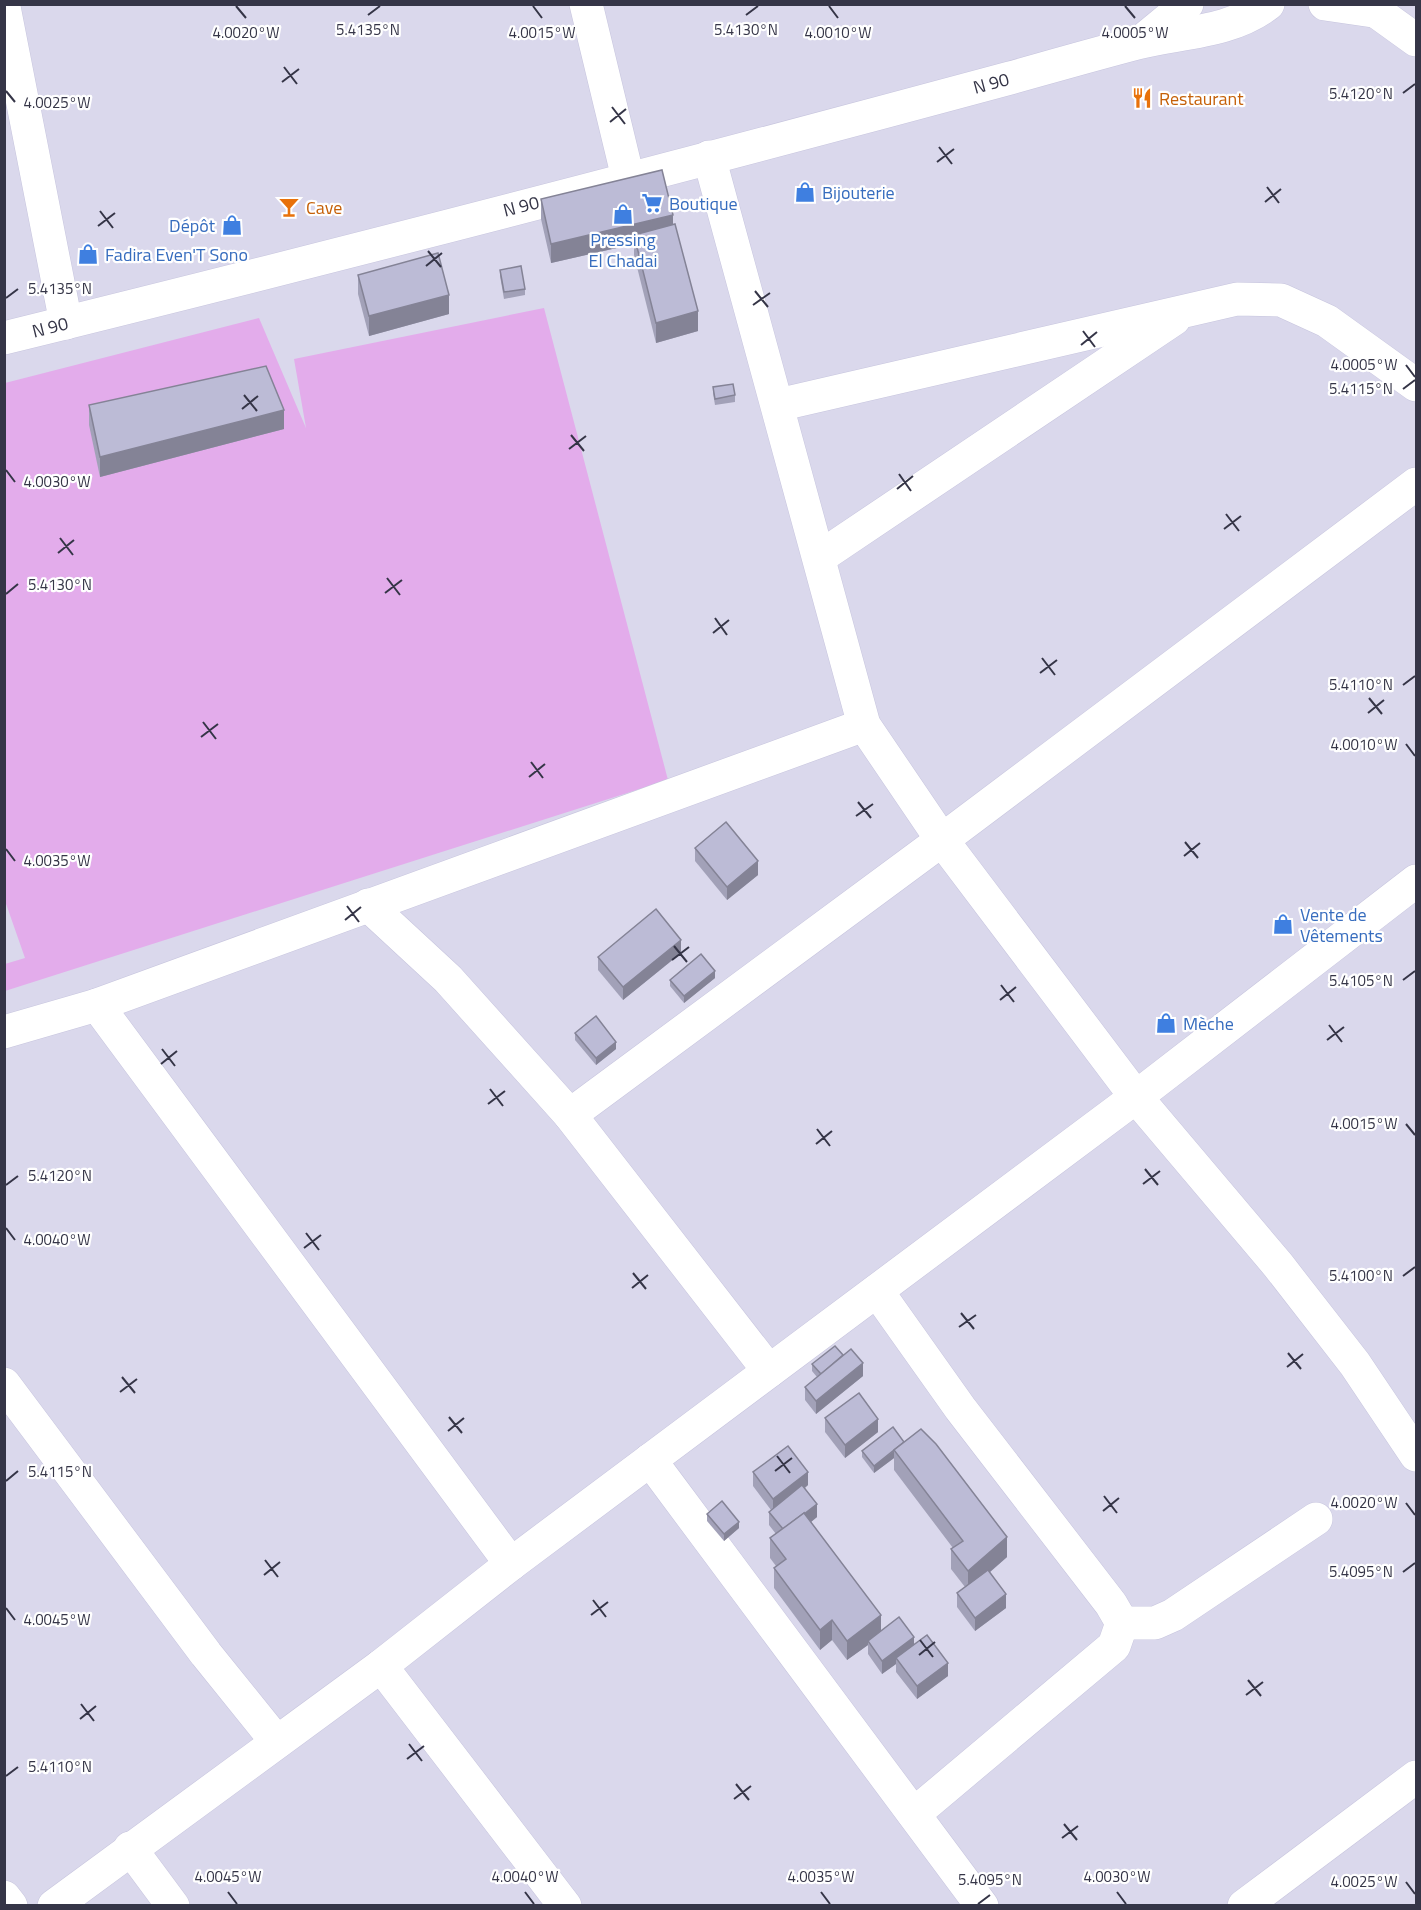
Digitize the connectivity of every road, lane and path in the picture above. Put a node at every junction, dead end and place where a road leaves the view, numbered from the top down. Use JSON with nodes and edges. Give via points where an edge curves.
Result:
{"nodes":[{"id":1,"x":586,"y":4,"type":"edge"},
{"id":2,"x":1188,"y":4,"type":"edge"},
{"id":3,"x":1268,"y":4,"type":"edge"},
{"id":4,"x":1325,"y":4,"type":"edge"},
{"id":5,"x":6,"y":6,"type":"edge"},
{"id":6,"x":1369,"y":8,"type":"edge"},
{"id":7,"x":1416,"y":40,"type":"edge"},
{"id":8,"x":1141,"y":42,"type":"junction"},
{"id":9,"x":709,"y":157,"type":"junction"},
{"id":10,"x":628,"y":178,"type":"junction"},
{"id":11,"x":1191,"y":307,"type":"junction"},
{"id":12,"x":66,"y":323,"type":"junction"},
{"id":13,"x":4,"y":338,"type":"edge"},
{"id":14,"x":1416,"y":385,"type":"edge"},
{"id":15,"x":778,"y":405,"type":"junction"},
{"id":16,"x":1416,"y":484,"type":"edge"},
{"id":17,"x":820,"y":557,"type":"junction"},
{"id":18,"x":864,"y":725,"type":"junction"},
{"id":19,"x":942,"y":840,"type":"junction"},
{"id":20,"x":1416,"y":881,"type":"edge"},
{"id":21,"x":368,"y":905,"type":"junction"},
{"id":22,"x":97,"y":1005,"type":"junction"},
{"id":23,"x":4,"y":1032,"type":"edge"},
{"id":24,"x":1136,"y":1097,"type":"junction"},
{"id":25,"x":570,"y":1115,"type":"junction"},
{"id":26,"x":877,"y":1291,"type":"junction"},
{"id":27,"x":769,"y":1371,"type":"junction"},
{"id":28,"x":4,"y":1384,"type":"edge"},
{"id":29,"x":1416,"y":1455,"type":"edge"},
{"id":30,"x":650,"y":1460,"type":"junction"},
{"id":31,"x":1316,"y":1519,"type":"dead end"},
{"id":32,"x":511,"y":1564,"type":"junction"},
{"id":33,"x":1122,"y":1623,"type":"junction"},
{"id":34,"x":381,"y":1666,"type":"junction"},
{"id":35,"x":277,"y":1742,"type":"junction"},
{"id":36,"x":1416,"y":1777,"type":"edge"},
{"id":37,"x":914,"y":1814,"type":"junction"},
{"id":38,"x":130,"y":1848,"type":"junction"},
{"id":39,"x":4,"y":1898,"type":"edge"},
{"id":40,"x":11,"y":1905,"type":"edge"},
{"id":41,"x":54,"y":1905,"type":"edge"},
{"id":42,"x":173,"y":1905,"type":"edge"},
{"id":43,"x":565,"y":1905,"type":"edge"},
{"id":44,"x":982,"y":1905,"type":"edge"},
{"id":45,"x":1244,"y":1905,"type":"edge"}],
"edges":[{"from":1,"to":10,"type":"street"},
{"from":2,"to":8,"type":"street","name":"N 90"},
{"from":3,"to":8,"type":"street","name":"N 90","via":[[1259,12],[1228,24]]},
{"from":4,"to":6,"type":"street"},
{"from":5,"to":12,"type":"street"},
{"from":6,"to":7,"type":"street"},
{"from":8,"to":9,"type":"street","name":"N 90"},
{"from":9,"to":10,"type":"street","name":"N 90"},
{"from":9,"to":15,"type":"street"},
{"from":10,"to":12,"type":"street","name":"N 90"},
{"from":11,"to":14,"type":"street","via":[[1237,299],[1281,300],[1327,321]]},
{"from":11,"to":15,"type":"street"},
{"from":11,"to":17,"type":"street"},
{"from":12,"to":13,"type":"street","name":"N 90"},
{"from":15,"to":17,"type":"street"},
{"from":16,"to":19,"type":"street"},
{"from":17,"to":18,"type":"street"},
{"from":18,"to":19,"type":"street"},
{"from":18,"to":21,"type":"street"},
{"from":19,"to":24,"type":"street"},
{"from":19,"to":25,"type":"street"},
{"from":20,"to":24,"type":"street"},
{"from":21,"to":22,"type":"street"},
{"from":21,"to":25,"type":"street","via":[[448,979]]},
{"from":22,"to":23,"type":"street"},
{"from":22,"to":32,"type":"street"},
{"from":24,"to":26,"type":"street"},
{"from":24,"to":29,"type":"street","via":[[1278,1265],[1354,1364]]},
{"from":25,"to":27,"type":"street"},
{"from":26,"to":27,"type":"street"},
{"from":26,"to":33,"type":"street"},
{"from":27,"to":30,"type":"street"},
{"from":28,"to":35,"type":"street","via":[[206,1654]]},
{"from":30,"to":32,"type":"street"},
{"from":30,"to":37,"type":"street"},
{"from":31,"to":33,"type":"street","via":[[1173,1615],[1155,1623]]},
{"from":32,"to":34,"type":"street"},
{"from":33,"to":37,"type":"street","via":[[1114,1646]]},
{"from":34,"to":35,"type":"street"},
{"from":34,"to":43,"type":"street"},
{"from":35,"to":38,"type":"street"},
{"from":36,"to":45,"type":"street"},
{"from":37,"to":44,"type":"street"},
{"from":38,"to":41,"type":"street"},
{"from":38,"to":42,"type":"street"},
{"from":39,"to":40,"type":"street"}]}
